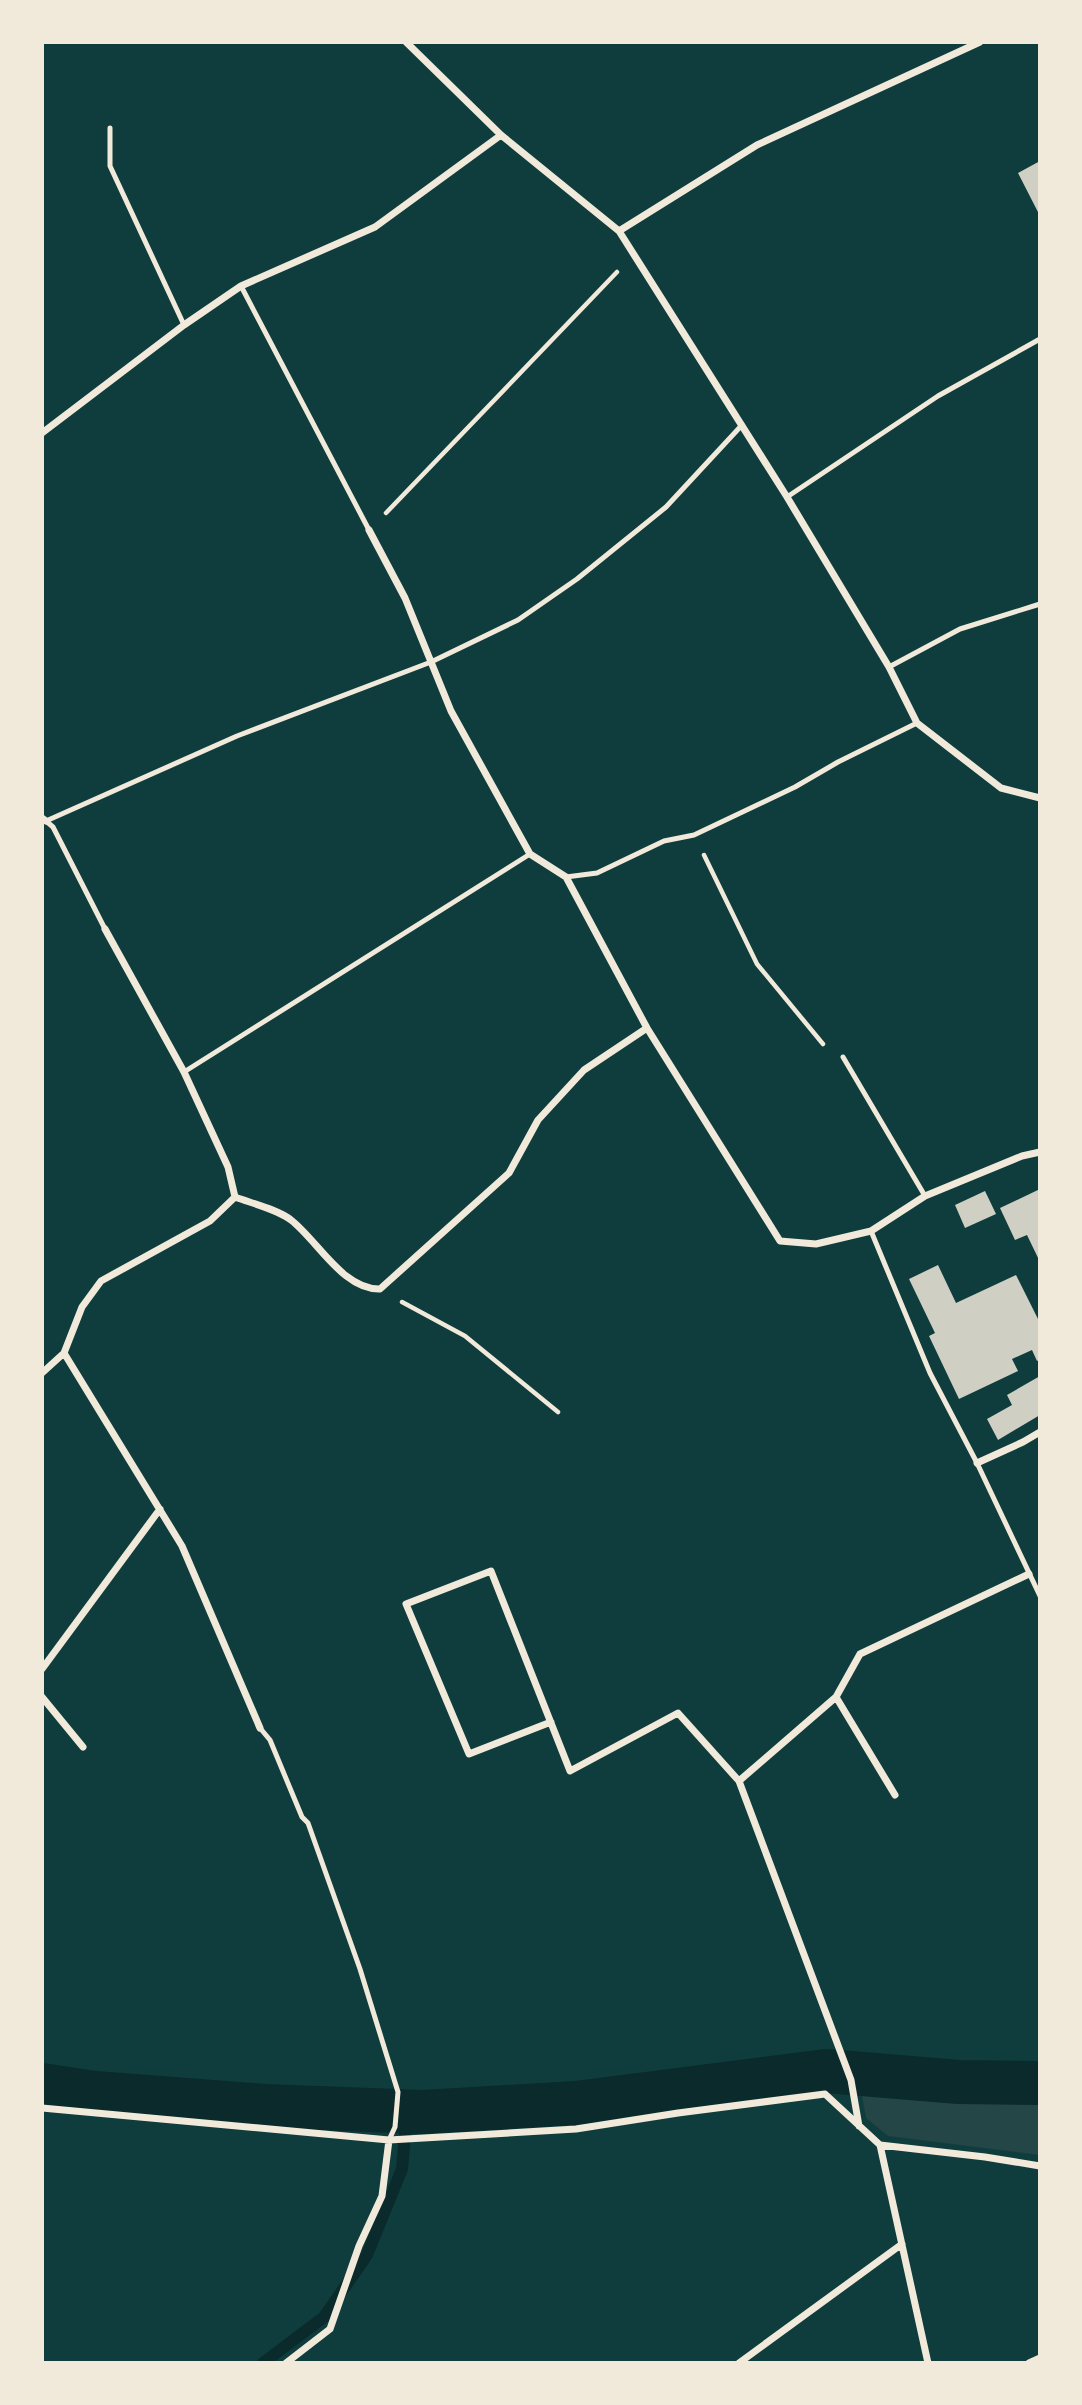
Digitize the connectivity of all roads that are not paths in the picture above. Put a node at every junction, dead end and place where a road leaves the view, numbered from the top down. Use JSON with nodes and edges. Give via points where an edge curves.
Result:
{"nodes":[{"id":1,"x":405,"y":42,"type":"edge"},
{"id":2,"x":980,"y":42,"type":"edge"},
{"id":3,"x":110,"y":128,"type":"dead end"},
{"id":4,"x":501,"y":135,"type":"junction"},
{"id":5,"x":619,"y":231,"type":"junction"},
{"id":6,"x":241,"y":286,"type":"junction"},
{"id":7,"x":184,"y":325,"type":"junction"},
{"id":8,"x":1040,"y":339,"type":"edge"},
{"id":9,"x":742,"y":425,"type":"junction"},
{"id":10,"x":42,"y":433,"type":"edge"},
{"id":11,"x":787,"y":497,"type":"junction"},
{"id":12,"x":369,"y":530,"type":"joint"},
{"id":13,"x":1040,"y":604,"type":"edge"},
{"id":14,"x":431,"y":662,"type":"junction"},
{"id":15,"x":889,"y":667,"type":"junction"},
{"id":16,"x":917,"y":723,"type":"junction"},
{"id":17,"x":1040,"y":799,"type":"edge"},
{"id":18,"x":44,"y":820,"type":"edge"},
{"id":19,"x":530,"y":854,"type":"junction"},
{"id":20,"x":566,"y":877,"type":"junction"},
{"id":21,"x":105,"y":929,"type":"joint"},
{"id":22,"x":647,"y":1028,"type":"junction"},
{"id":23,"x":843,"y":1057,"type":"road end"},
{"id":24,"x":184,"y":1072,"type":"junction"},
{"id":25,"x":1040,"y":1152,"type":"edge"},
{"id":26,"x":925,"y":1196,"type":"junction"},
{"id":27,"x":235,"y":1197,"type":"junction"},
{"id":28,"x":871,"y":1231,"type":"junction"},
{"id":29,"x":64,"y":1353,"type":"junction"},
{"id":30,"x":42,"y":1373,"type":"edge"},
{"id":31,"x":1040,"y":1432,"type":"edge"},
{"id":32,"x":978,"y":1463,"type":"junction"},
{"id":33,"x":160,"y":1510,"type":"junction"},
{"id":34,"x":1029,"y":1574,"type":"junction"},
{"id":35,"x":1040,"y":1596,"type":"edge"},
{"id":36,"x":42,"y":1669,"type":"edge"},
{"id":37,"x":42,"y":1697,"type":"edge"},
{"id":38,"x":836,"y":1697,"type":"junction"},
{"id":39,"x":551,"y":1722,"type":"junction"},
{"id":40,"x":260,"y":1728,"type":"joint"},
{"id":41,"x":83,"y":1747,"type":"dead end"},
{"id":42,"x":739,"y":1781,"type":"junction"},
{"id":43,"x":895,"y":1795,"type":"dead end"},
{"id":44,"x":42,"y":2108,"type":"edge"},
{"id":45,"x":859,"y":2126,"type":"junction"},
{"id":46,"x":389,"y":2140,"type":"junction"},
{"id":47,"x":880,"y":2145,"type":"junction"},
{"id":48,"x":1040,"y":2166,"type":"edge"},
{"id":49,"x":902,"y":2244,"type":"junction"},
{"id":50,"x":1040,"y":2358,"type":"edge"},
{"id":51,"x":286,"y":2363,"type":"edge"},
{"id":52,"x":739,"y":2363,"type":"edge"},
{"id":53,"x":928,"y":2363,"type":"edge"},
{"id":54,"x":1030,"y":2363,"type":"edge"}],
"edges":[{"from":1,"to":4,"type":"street"},
{"from":2,"to":5,"type":"street","via":[[757,145]]},
{"from":3,"to":7,"type":"lane","via":[[110,166]]},
{"from":4,"to":5,"type":"street"},
{"from":4,"to":6,"type":"street","via":[[375,227]]},
{"from":5,"to":9,"type":"street"},
{"from":6,"to":7,"type":"street"},
{"from":6,"to":12,"type":"lane"},
{"from":7,"to":10,"type":"street"},
{"from":8,"to":11,"type":"lane","via":[[938,396]]},
{"from":9,"to":11,"type":"street"},
{"from":9,"to":14,"type":"lane","via":[[666,507],[577,579],[518,620]]},
{"from":11,"to":15,"type":"street"},
{"from":12,"to":14,"type":"street","via":[[405,598]]},
{"from":13,"to":15,"type":"lane","via":[[960,629]]},
{"from":14,"to":18,"type":"lane","via":[[237,736]]},
{"from":14,"to":19,"type":"street","via":[[451,711]]},
{"from":15,"to":16,"type":"street"},
{"from":16,"to":17,"type":"street","via":[[1002,788]]},
{"from":16,"to":20,"type":"lane","via":[[694,835],[664,841],[597,873]]},
{"from":18,"to":21,"type":"lane","via":[[53,827]]},
{"from":19,"to":20,"type":"street"},
{"from":19,"to":24,"type":"lane"},
{"from":20,"to":22,"type":"street"},
{"from":21,"to":24,"type":"street"},
{"from":22,"to":27,"type":"street","via":[[584,1070],[538,1120],[509,1173],[380,1289],[366,1289],[330,1262],[290,1219]]},
{"from":22,"to":28,"type":"street","via":[[780,1241],[816,1244]]},
{"from":23,"to":26,"type":"lane"},
{"from":24,"to":27,"type":"street","via":[[228,1167]]},
{"from":25,"to":26,"type":"street"},
{"from":26,"to":28,"type":"street"},
{"from":27,"to":29,"type":"street","via":[[210,1221],[101,1281],[82,1307]]},
{"from":28,"to":32,"type":"lane","via":[[930,1373]]},
{"from":29,"to":30,"type":"street"},
{"from":29,"to":33,"type":"street"},
{"from":31,"to":32,"type":"street"},
{"from":32,"to":34,"type":"lane"},
{"from":33,"to":36,"type":"street"},
{"from":33,"to":40,"type":"street","via":[[182,1546]]},
{"from":34,"to":35,"type":"lane"},
{"from":34,"to":38,"type":"street","via":[[860,1654]]},
{"from":37,"to":41,"type":"street"},
{"from":38,"to":42,"type":"street"},
{"from":38,"to":43,"type":"street"},
{"from":39,"to":39,"type":"street","via":[[491,1571],[406,1604],[469,1754]]},
{"from":39,"to":42,"type":"street","via":[[570,1771],[678,1713]]},
{"from":40,"to":46,"type":"lane","via":[[270,1740],[307,1822],[364,1982],[398,2092],[395,2127]]},
{"from":42,"to":45,"type":"street","via":[[851,2080]]},
{"from":44,"to":46,"type":"street"},
{"from":45,"to":46,"type":"street","via":[[825,2094],[576,2129]]},
{"from":45,"to":47,"type":"street"},
{"from":46,"to":51,"type":"street","via":[[382,2196],[330,2329]]},
{"from":47,"to":48,"type":"street"},
{"from":47,"to":49,"type":"street"},
{"from":49,"to":52,"type":"street"},
{"from":49,"to":53,"type":"street"},
{"from":50,"to":54,"type":"street"}]}
